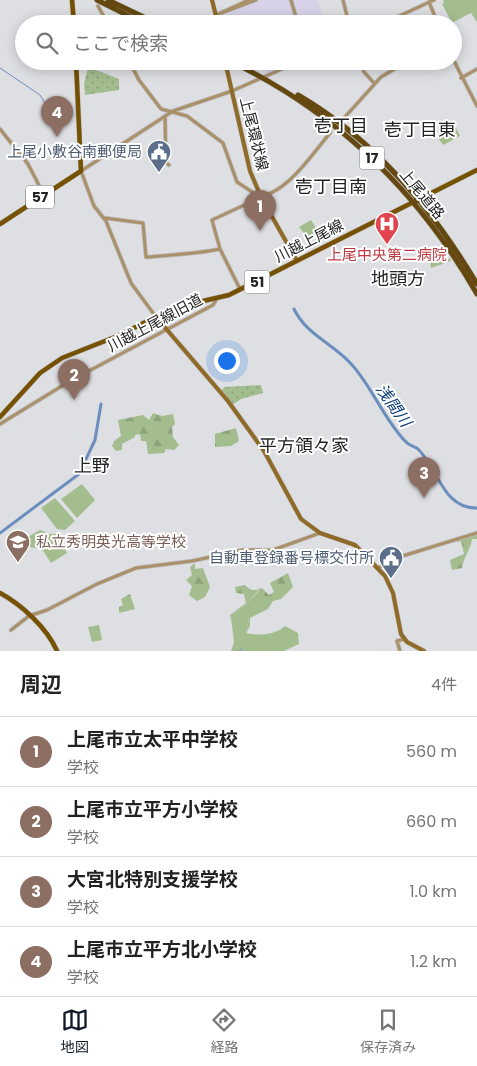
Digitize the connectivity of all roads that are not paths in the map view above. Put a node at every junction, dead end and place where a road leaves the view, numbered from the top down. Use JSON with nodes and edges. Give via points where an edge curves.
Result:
{"nodes":[{"id":1,"x":72,"y":0,"type":"edge"},
{"id":2,"x":108,"y":0,"type":"edge"},
{"id":3,"x":212,"y":0,"type":"edge"},
{"id":4,"x":248,"y":0,"type":"edge"},
{"id":5,"x":256,"y":0,"type":"edge"},
{"id":6,"x":291,"y":0,"type":"edge"},
{"id":7,"x":343,"y":0,"type":"edge"},
{"id":8,"x":434,"y":0,"type":"edge"},
{"id":9,"x":429,"y":2,"type":"junction"},
{"id":10,"x":97,"y":3,"type":"edge"},
{"id":11,"x":73,"y":15,"type":"edge"},
{"id":12,"x":103,"y":15,"type":"edge"},
{"id":13,"x":124,"y":15,"type":"edge"},
{"id":14,"x":139,"y":15,"type":"edge"},
{"id":15,"x":216,"y":15,"type":"junction"},
{"id":16,"x":295,"y":15,"type":"edge"},
{"id":17,"x":347,"y":15,"type":"edge"},
{"id":18,"x":401,"y":15,"type":"edge"},
{"id":19,"x":434,"y":15,"type":"edge"},
{"id":20,"x":477,"y":69,"type":"edge"},
{"id":21,"x":76,"y":70,"type":"edge"},
{"id":22,"x":134,"y":70,"type":"edge"},
{"id":23,"x":227,"y":70,"type":"edge"},
{"id":24,"x":249,"y":70,"type":"edge"},
{"id":25,"x":252,"y":70,"type":"edge"},
{"id":26,"x":280,"y":70,"type":"edge"},
{"id":27,"x":363,"y":70,"type":"edge"},
{"id":28,"x":390,"y":70,"type":"edge"},
{"id":29,"x":458,"y":70,"type":"edge"},
{"id":30,"x":264,"y":77,"type":"junction"},
{"id":31,"x":461,"y":78,"type":"junction"},
{"id":32,"x":374,"y":83,"type":"junction"},
{"id":33,"x":232,"y":91,"type":"junction"},
{"id":34,"x":477,"y":106,"type":"edge"},
{"id":35,"x":172,"y":111,"type":"junction"},
{"id":36,"x":165,"y":115,"type":"junction"},
{"id":37,"x":344,"y":118,"type":"tunnel mouth"},
{"id":38,"x":0,"y":129,"type":"edge"},
{"id":39,"x":330,"y":133,"type":"tunnel mouth"},
{"id":40,"x":166,"y":156,"type":"dead end"},
{"id":41,"x":477,"y":170,"type":"edge"},
{"id":42,"x":81,"y":171,"type":"junction"},
{"id":43,"x":44,"y":195,"type":"junction"},
{"id":44,"x":258,"y":196,"type":"junction"},
{"id":45,"x":417,"y":201,"type":"junction"},
{"id":46,"x":105,"y":218,"type":"junction"},
{"id":47,"x":0,"y":224,"type":"edge"},
{"id":48,"x":220,"y":249,"type":"junction"},
{"id":49,"x":297,"y":261,"type":"junction"},
{"id":50,"x":477,"y":284,"type":"edge"},
{"id":51,"x":240,"y":290,"type":"junction"},
{"id":52,"x":477,"y":294,"type":"edge"},
{"id":53,"x":216,"y":300,"type":"junction"},
{"id":54,"x":156,"y":317,"type":"junction"},
{"id":55,"x":166,"y":330,"type":"junction"},
{"id":56,"x":0,"y":417,"type":"edge"},
{"id":57,"x":0,"y":424,"type":"edge"},
{"id":58,"x":320,"y":533,"type":"junction"},
{"id":59,"x":477,"y":534,"type":"edge"},
{"id":60,"x":378,"y":568,"type":"junction"},
{"id":61,"x":0,"y":594,"type":"edge"},
{"id":62,"x":28,"y":616,"type":"junction"},
{"id":63,"x":10,"y":630,"type":"dead end"},
{"id":64,"x":404,"y":639,"type":"junction"},
{"id":65,"x":57,"y":651,"type":"edge"},
{"id":66,"x":400,"y":651,"type":"edge"},
{"id":67,"x":424,"y":651,"type":"edge"}],
"edges":[{"from":1,"to":11,"type":"main road"},
{"from":2,"to":14,"type":"highway"},
{"from":3,"to":15,"type":"main road"},
{"from":4,"to":15,"type":"street"},
{"from":5,"to":15,"type":"street"},
{"from":6,"to":16,"type":"street"},
{"from":7,"to":17,"type":"street"},
{"from":8,"to":9,"type":"street"},
{"from":9,"to":18,"type":"street"},
{"from":9,"to":19,"type":"street"},
{"from":10,"to":12,"type":"street"},
{"from":10,"to":13,"type":"highway"},
{"from":20,"to":31,"type":"street"},
{"from":21,"to":42,"type":"main road"},
{"from":22,"to":35,"type":"street","via":[[160,109]]},
{"from":23,"to":33,"type":"main road","name":"上尾環状線"},
{"from":24,"to":30,"type":"highway","name":"上尾道路","number":"17"},
{"from":25,"to":30,"type":"highway","name":"上尾道路","number":"17"},
{"from":26,"to":30,"type":"street"},
{"from":27,"to":32,"type":"street"},
{"from":28,"to":32,"type":"street"},
{"from":29,"to":31,"type":"street"},
{"from":30,"to":33,"type":"street"},
{"from":30,"to":45,"type":"highway","name":"上尾道路","number":"17","via":[[343,132]]},
{"from":31,"to":34,"type":"street"},
{"from":32,"to":37,"type":"street"},
{"from":33,"to":35,"type":"street"},
{"from":33,"to":44,"type":"main road","name":"上尾環状線"},
{"from":35,"to":36,"type":"street"},
{"from":35,"to":44,"type":"street","via":[[187,116],[223,143],[237,182]]},
{"from":36,"to":40,"type":"street"},
{"from":36,"to":42,"type":"street"},
{"from":38,"to":43,"type":"street","via":[[30,167]]},
{"from":39,"to":44,"type":"street","via":[[284,185]]},
{"from":41,"to":45,"type":"main road","name":"川越上尾線","number":"51"},
{"from":42,"to":43,"type":"main road","number":"57"},
{"from":42,"to":46,"type":"street","via":[[94,206]]},
{"from":43,"to":47,"type":"main road","number":"57"},
{"from":44,"to":48,"type":"street","via":[[212,220]]},
{"from":44,"to":49,"type":"main road","name":"上尾環状線"},
{"from":45,"to":49,"type":"main road","name":"川越上尾線","number":"51"},
{"from":45,"to":50,"type":"highway","name":"上尾道路","number":"17","via":[[454,246]]},
{"from":45,"to":52,"type":"highway","name":"上尾道路","number":"17"},
{"from":46,"to":48,"type":"street","via":[[143,223],[146,257]]},
{"from":46,"to":54,"type":"street","via":[[131,283]]},
{"from":48,"to":51,"type":"street"},
{"from":49,"to":51,"type":"main road","name":"川越上尾線","number":"51"},
{"from":51,"to":53,"type":"main road","name":"川越上尾線","number":"51"},
{"from":53,"to":54,"type":"main road","name":"川越上尾線","number":"51","via":[[181,306]]},
{"from":53,"to":55,"type":"street","name":"川越上尾線旧道","via":[[213,305]]},
{"from":54,"to":55,"type":"main road"},
{"from":54,"to":56,"type":"main road","name":"川越上尾線","number":"51","via":[[52,364]]},
{"from":55,"to":57,"type":"street","name":"川越上尾線旧道","via":[[70,381]]},
{"from":55,"to":58,"type":"main road","via":[[228,401],[264,451],[298,516]]},
{"from":58,"to":60,"type":"main road","via":[[355,545]]},
{"from":58,"to":62,"type":"street","via":[[270,551],[247,549],[192,561],[136,568]]},
{"from":59,"to":60,"type":"street","via":[[396,558]]},
{"from":60,"to":64,"type":"main road","via":[[392,590],[399,631]]},
{"from":61,"to":62,"type":"main road","via":[[13,601]]},
{"from":62,"to":63,"type":"street"},
{"from":62,"to":65,"type":"main road","via":[[47,634]]},
{"from":64,"to":66,"type":"street","via":[[397,641]]},
{"from":64,"to":67,"type":"main road"}]}
